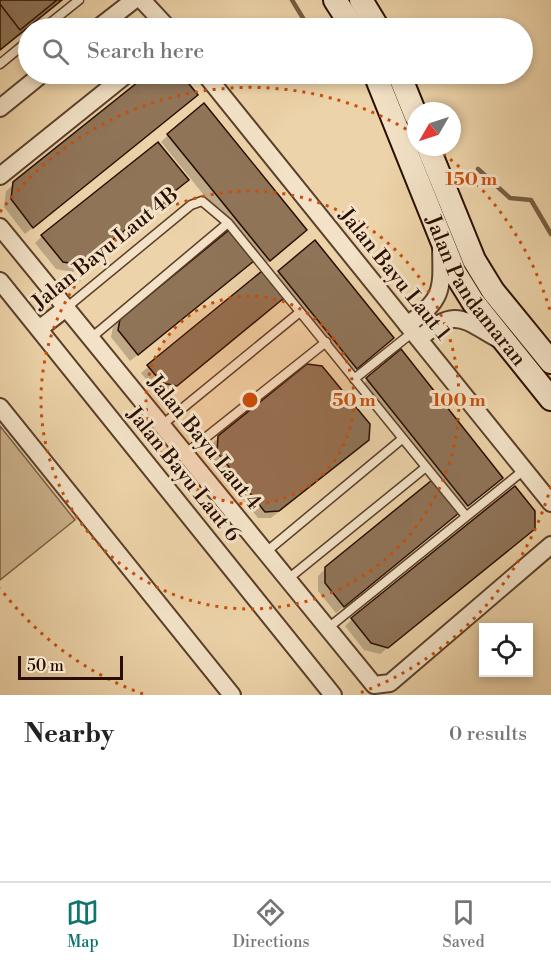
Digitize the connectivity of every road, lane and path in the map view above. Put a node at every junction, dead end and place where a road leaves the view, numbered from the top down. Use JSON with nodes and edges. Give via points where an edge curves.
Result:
{"nodes":[{"id":1,"x":79,"y":0,"type":"edge"},
{"id":2,"x":134,"y":0,"type":"edge"},
{"id":3,"x":142,"y":0,"type":"edge"},
{"id":4,"x":335,"y":0,"type":"edge"},
{"id":5,"x":361,"y":0,"type":"edge"},
{"id":6,"x":56,"y":18,"type":"edge"},
{"id":7,"x":111,"y":18,"type":"edge"},
{"id":8,"x":159,"y":18,"type":"edge"},
{"id":9,"x":347,"y":18,"type":"edge"},
{"id":10,"x":372,"y":18,"type":"edge"},
{"id":11,"x":18,"y":49,"type":"edge"},
{"id":12,"x":0,"y":64,"type":"edge"},
{"id":13,"x":30,"y":84,"type":"edge"},
{"id":14,"x":115,"y":84,"type":"edge"},
{"id":15,"x":213,"y":84,"type":"edge"},
{"id":16,"x":379,"y":84,"type":"edge"},
{"id":17,"x":403,"y":84,"type":"edge"},
{"id":18,"x":410,"y":102,"type":"edge"},
{"id":19,"x":0,"y":108,"type":"edge"},
{"id":20,"x":432,"y":156,"type":"edge"},
{"id":21,"x":0,"y":176,"type":"edge"},
{"id":22,"x":228,"y":224,"type":"junction"},
{"id":23,"x":0,"y":227,"type":"edge"},
{"id":24,"x":441,"y":238,"type":"junction"},
{"id":25,"x":0,"y":281,"type":"edge"},
{"id":26,"x":66,"y":308,"type":"junction"},
{"id":27,"x":300,"y":312,"type":"junction"},
{"id":28,"x":39,"y":329,"type":"junction"},
{"id":29,"x":413,"y":332,"type":"junction"},
{"id":30,"x":91,"y":338,"type":"junction"},
{"id":31,"x":326,"y":342,"type":"junction"},
{"id":32,"x":506,"y":344,"type":"junction"},
{"id":33,"x":551,"y":362,"type":"edge"},
{"id":34,"x":354,"y":379,"type":"junction"},
{"id":35,"x":551,"y":399,"type":"edge"},
{"id":36,"x":0,"y":407,"type":"edge"},
{"id":37,"x":162,"y":425,"type":"junction"},
{"id":38,"x":402,"y":440,"type":"junction"},
{"id":39,"x":185,"y":453,"type":"junction"},
{"id":40,"x":426,"y":467,"type":"junction"},
{"id":41,"x":524,"y":470,"type":"junction"},
{"id":42,"x":551,"y":503,"type":"edge"},
{"id":43,"x":466,"y":516,"type":"junction"},
{"id":44,"x":551,"y":545,"type":"edge"},
{"id":45,"x":266,"y":552,"type":"junction"},
{"id":46,"x":288,"y":579,"type":"junction"},
{"id":47,"x":328,"y":628,"type":"junction"},
{"id":48,"x":372,"y":690,"type":"edge"},
{"id":49,"x":232,"y":695,"type":"edge"},
{"id":50,"x":333,"y":695,"type":"edge"}],
"edges":[{"from":1,"to":6,"type":"lane"},
{"from":2,"to":7,"type":"street"},
{"from":3,"to":8,"type":"street"},
{"from":4,"to":9,"type":"main road"},
{"from":5,"to":10,"type":"main road"},
{"from":11,"to":12,"type":"lane"},
{"from":13,"to":19,"type":"street"},
{"from":14,"to":21,"type":"street"},
{"from":15,"to":29,"type":"street","name":"Jalan Bayu Laut 1"},
{"from":16,"to":24,"type":"main road","name":"Jalan Pandamaran"},
{"from":17,"to":18,"type":"main road"},
{"from":20,"to":33,"type":"main road","name":"Jalan Pandamaran","via":[[474,261],[493,291]]},
{"from":22,"to":26,"type":"lane","name":"Jalan Bayu Laut 4B","via":[[208,203],[191,204]]},
{"from":22,"to":27,"type":"lane","name":"Jalan Bayu Laut 4B"},
{"from":22,"to":30,"type":"lane"},
{"from":23,"to":26,"type":"street","name":"Jalan Bayu Laut 4"},
{"from":24,"to":29,"type":"street","via":[[441,278],[436,300]]},
{"from":24,"to":32,"type":"main road","name":"Jalan Pandamaran","via":[[454,273]]},
{"from":25,"to":28,"type":"street","name":"Jalan Bayu Laut 6"},
{"from":26,"to":28,"type":"street","name":"Jalan Bayu Laut 4B"},
{"from":26,"to":30,"type":"street","name":"Jalan Bayu Laut 4"},
{"from":27,"to":31,"type":"lane","name":"Jalan Bayu Laut 4B"},
{"from":27,"to":37,"type":"lane"},
{"from":28,"to":50,"type":"street","name":"Jalan Bayu Laut 6"},
{"from":29,"to":32,"type":"street","via":[[447,319],[462,319]]},
{"from":29,"to":34,"type":"lane"},
{"from":29,"to":41,"type":"street","name":"Jalan Bayu Laut 1"},
{"from":30,"to":37,"type":"street","name":"Jalan Bayu Laut 4"},
{"from":31,"to":34,"type":"lane","name":"Jalan Bayu Laut 4B"},
{"from":31,"to":39,"type":"lane"},
{"from":32,"to":35,"type":"main road","name":"Jalan Pandamaran"},
{"from":34,"to":38,"type":"lane","name":"Jalan Bayu Laut 4B"},
{"from":36,"to":49,"type":"street"},
{"from":37,"to":39,"type":"street","name":"Jalan Bayu Laut 4"},
{"from":38,"to":40,"type":"lane","name":"Jalan Bayu Laut 4B"},
{"from":38,"to":45,"type":"lane"},
{"from":39,"to":45,"type":"street","name":"Jalan Bayu Laut 4"},
{"from":40,"to":43,"type":"lane","name":"Jalan Bayu Laut 4B"},
{"from":40,"to":46,"type":"lane"},
{"from":41,"to":42,"type":"street","name":"Jalan Bayu Laut 1"},
{"from":41,"to":43,"type":"lane"},
{"from":43,"to":47,"type":"lane"},
{"from":44,"to":48,"type":"street","via":[[390,683]]},
{"from":45,"to":46,"type":"street","name":"Jalan Bayu Laut 4"},
{"from":46,"to":47,"type":"street","name":"Jalan Bayu Laut 4"},
{"from":47,"to":48,"type":"street","name":"Jalan Bayu Laut 4"}]}
